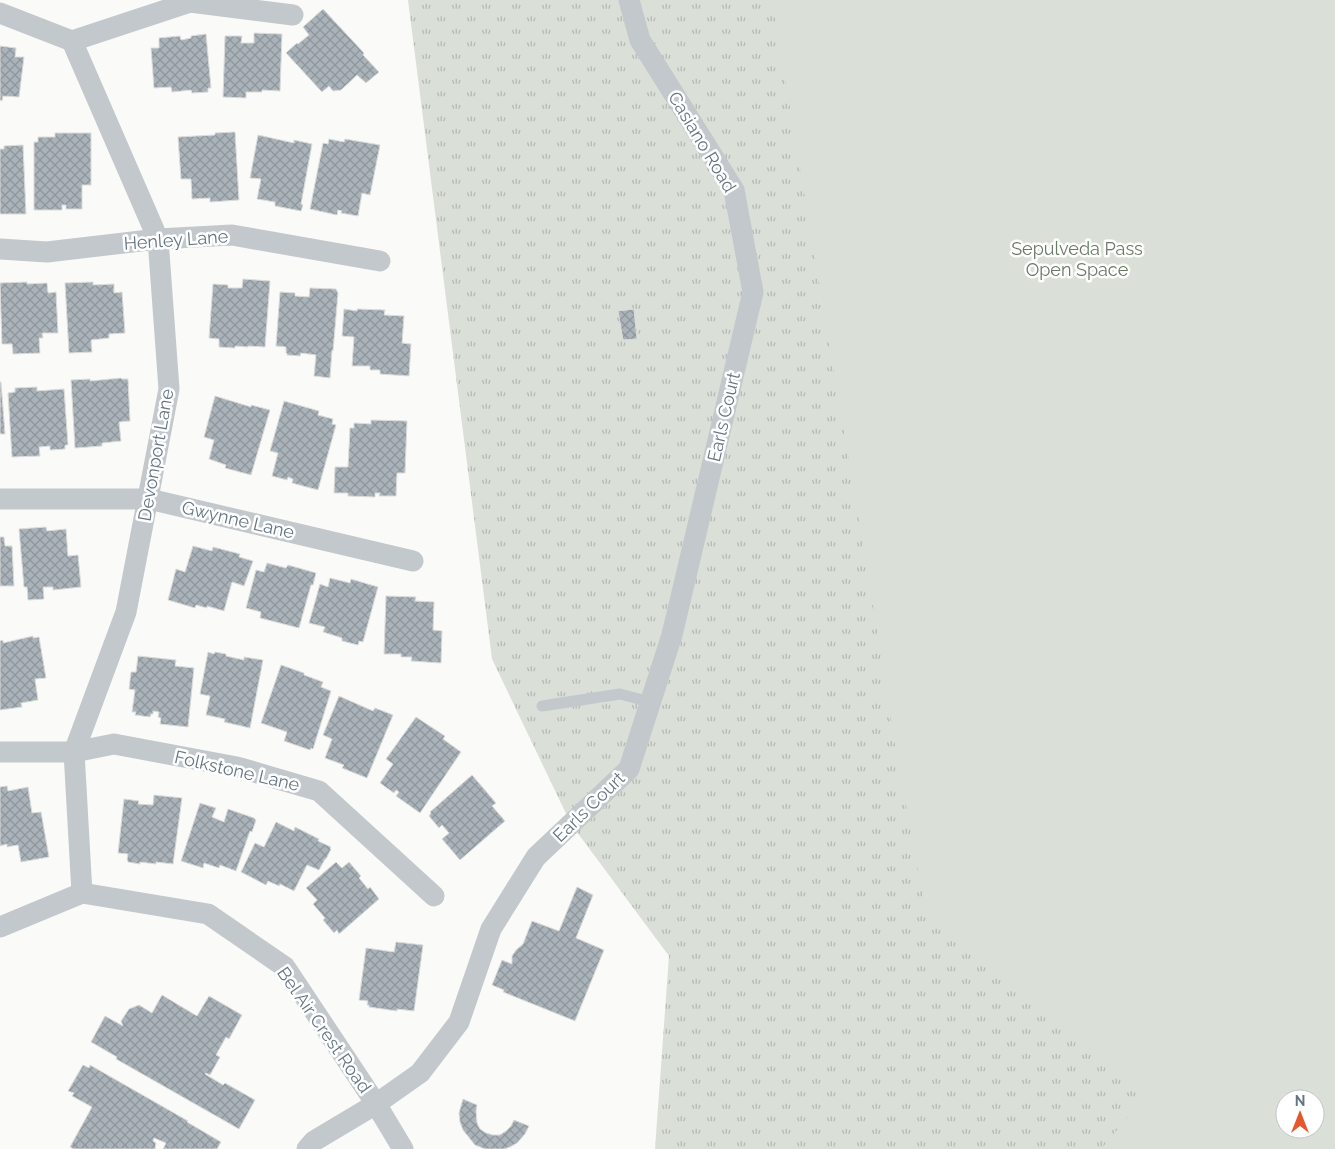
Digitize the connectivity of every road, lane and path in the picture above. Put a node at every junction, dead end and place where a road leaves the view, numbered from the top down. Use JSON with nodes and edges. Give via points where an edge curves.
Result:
{"nodes":[{"id":1,"x":629,"y":0,"type":"edge"},
{"id":2,"x":0,"y":13,"type":"edge"},
{"id":3,"x":293,"y":15,"type":"dead end"},
{"id":4,"x":72,"y":41,"type":"junction"},
{"id":5,"x":158,"y":239,"type":"junction"},
{"id":6,"x":0,"y":250,"type":"edge"},
{"id":7,"x":380,"y":261,"type":"dead end"},
{"id":8,"x":753,"y":292,"type":"joint"},
{"id":9,"x":0,"y":499,"type":"edge"},
{"id":10,"x":148,"y":499,"type":"junction"},
{"id":11,"x":413,"y":561,"type":"dead end"},
{"id":12,"x":650,"y":702,"type":"junction"},
{"id":13,"x":542,"y":706,"type":"dead end"},
{"id":14,"x":0,"y":752,"type":"edge"},
{"id":15,"x":74,"y":752,"type":"junction"},
{"id":16,"x":82,"y":893,"type":"junction"},
{"id":17,"x":434,"y":896,"type":"dead end"},
{"id":18,"x":0,"y":927,"type":"edge"},
{"id":19,"x":376,"y":1104,"type":"junction"},
{"id":20,"x":307,"y":1149,"type":"edge"},
{"id":21,"x":403,"y":1149,"type":"edge"}],
"edges":[{"from":1,"to":8,"type":"street","name":"Casiano Road","via":[[640,40],[734,190]]},
{"from":2,"to":4,"type":"street"},
{"from":3,"to":4,"type":"street","via":[[190,2]]},
{"from":4,"to":5,"type":"street","name":"Devonport Lane"},
{"from":5,"to":6,"type":"street","name":"Henley Lane","via":[[47,252]]},
{"from":5,"to":7,"type":"street","name":"Henley Lane","via":[[232,235]]},
{"from":5,"to":10,"type":"street","name":"Devonport Lane","via":[[169,389]]},
{"from":8,"to":12,"type":"street","name":"Earls Court","via":[[672,634]]},
{"from":9,"to":10,"type":"street","name":"Gwynne Lane"},
{"from":10,"to":11,"type":"street","name":"Gwynne Lane"},
{"from":10,"to":15,"type":"street","name":"Devonport Lane","via":[[126,612]]},
{"from":12,"to":13,"type":"lane","via":[[620,694]]},
{"from":12,"to":19,"type":"street","name":"Earls Court","via":[[629,769],[536,857],[491,929],[459,1022],[420,1073]]},
{"from":14,"to":15,"type":"street","name":"Folkstone Lane"},
{"from":15,"to":16,"type":"street","name":"Devonport Lane"},
{"from":15,"to":17,"type":"street","name":"Folkstone Lane","via":[[114,744],[236,767],[319,791]]},
{"from":16,"to":18,"type":"street"},
{"from":16,"to":19,"type":"street","name":"Bel Air Crest Road","via":[[208,914],[285,967]]},
{"from":19,"to":20,"type":"street","name":"Earls Court","via":[[314,1141]]},
{"from":19,"to":21,"type":"street","name":"Bel Air Crest Road"}]}
